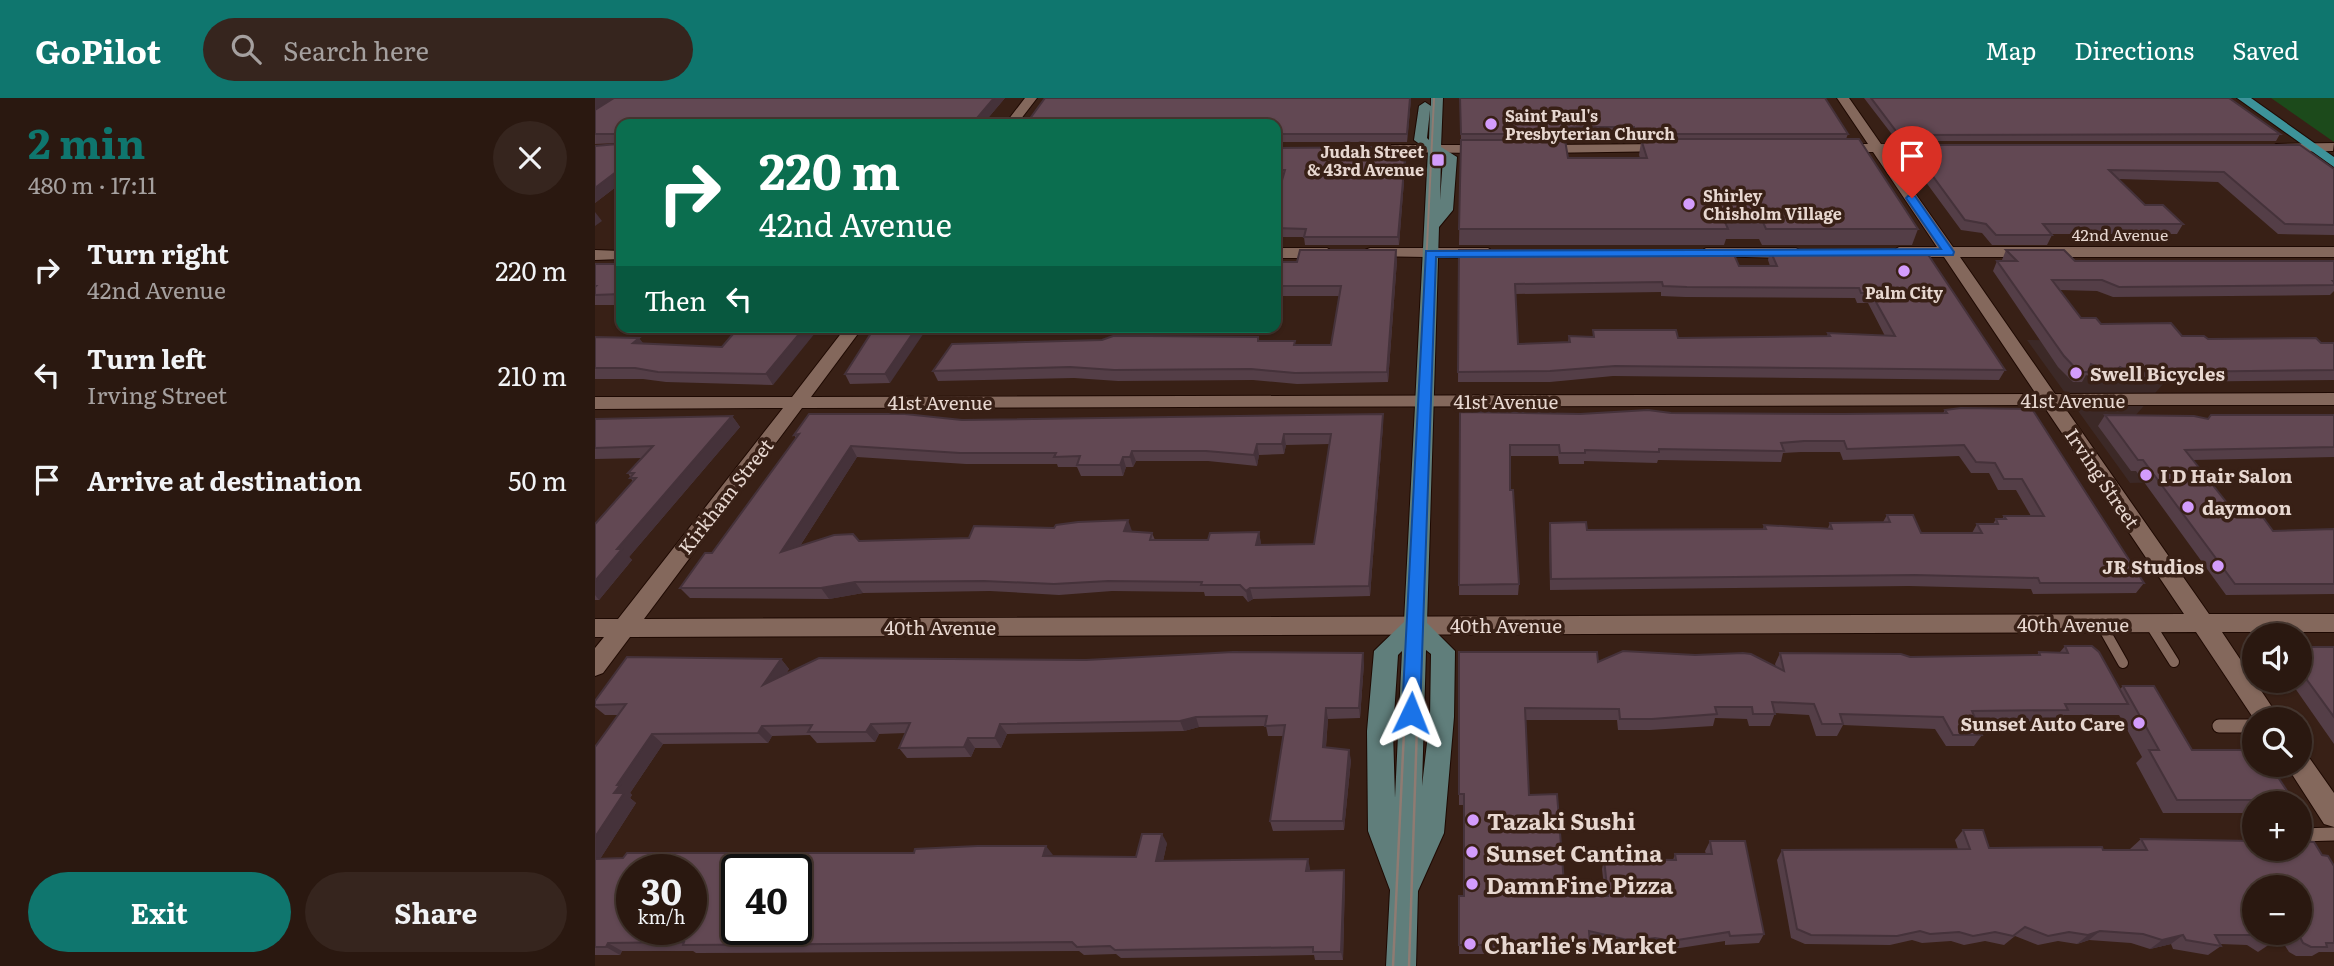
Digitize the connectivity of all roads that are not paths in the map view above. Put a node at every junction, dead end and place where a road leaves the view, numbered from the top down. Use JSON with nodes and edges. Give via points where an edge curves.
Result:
{"nodes":[{"id":1,"x":1031,"y":98,"type":"edge"},
{"id":2,"x":1428,"y":98,"type":"edge"},
{"id":3,"x":1437,"y":98,"type":"edge"},
{"id":4,"x":1843,"y":98,"type":"edge"},
{"id":5,"x":2243,"y":98,"type":"edge"},
{"id":6,"x":2262,"y":98,"type":"edge"},
{"id":7,"x":1015,"y":119,"type":"edge"},
{"id":8,"x":1682,"y":148,"type":"edge"},
{"id":9,"x":1828,"y":148,"type":"edge"},
{"id":10,"x":1877,"y":148,"type":"junction"},
{"id":11,"x":1955,"y":148,"type":"edge"},
{"id":12,"x":2267,"y":148,"type":"edge"},
{"id":13,"x":2312,"y":148,"type":"junction"},
{"id":14,"x":2333,"y":148,"type":"edge"},
{"id":15,"x":1371,"y":149,"type":"edge"},
{"id":16,"x":1435,"y":149,"type":"junction"},
{"id":17,"x":1497,"y":149,"type":"edge"},
{"id":18,"x":1523,"y":149,"type":"edge"},
{"id":19,"x":2334,"y":163,"type":"edge"},
{"id":20,"x":1949,"y":252,"type":"junction"},
{"id":21,"x":2334,"y":252,"type":"edge"},
{"id":22,"x":1281,"y":253,"type":"edge"},
{"id":23,"x":1430,"y":253,"type":"junction"},
{"id":24,"x":1503,"y":253,"type":"edge"},
{"id":25,"x":1695,"y":253,"type":"edge"},
{"id":26,"x":1819,"y":253,"type":"edge"},
{"id":27,"x":1887,"y":253,"type":"edge"},
{"id":28,"x":595,"y":255,"type":"edge"},
{"id":29,"x":616,"y":255,"type":"edge"},
{"id":30,"x":850,"y":333,"type":"edge"},
{"id":31,"x":2334,"y":399,"type":"edge"},
{"id":32,"x":2050,"y":400,"type":"junction"},
{"id":33,"x":1424,"y":401,"type":"junction"},
{"id":34,"x":797,"y":402,"type":"junction"},
{"id":35,"x":595,"y":403,"type":"edge"},
{"id":36,"x":2334,"y":623,"type":"edge"},
{"id":37,"x":2101,"y":624,"type":"junction"},
{"id":38,"x":2150,"y":624,"type":"junction"},
{"id":39,"x":2203,"y":624,"type":"junction"},
{"id":40,"x":1415,"y":626,"type":"junction"},
{"id":41,"x":595,"y":628,"type":"edge"},
{"id":42,"x":624,"y":628,"type":"junction"},
{"id":43,"x":2174,"y":662,"type":"dead end"},
{"id":44,"x":2123,"y":663,"type":"dead end"},
{"id":45,"x":595,"y":666,"type":"edge"},
{"id":46,"x":2260,"y":707,"type":"edge"},
{"id":47,"x":2219,"y":726,"type":"dead end"},
{"id":48,"x":2242,"y":726,"type":"edge"},
{"id":49,"x":2308,"y":777,"type":"edge"},
{"id":50,"x":2334,"y":815,"type":"edge"},
{"id":51,"x":2334,"y":834,"type":"edge"},
{"id":52,"x":2312,"y":835,"type":"edge"},
{"id":53,"x":1401,"y":966,"type":"edge"}],
"edges":[{"from":1,"to":7,"type":"street"},
{"from":2,"to":16,"type":"street","via":[[1420,140]]},
{"from":3,"to":16,"type":"street"},
{"from":4,"to":10,"type":"street","name":"Irving Street"},
{"from":5,"to":13,"type":"main road"},
{"from":6,"to":14,"type":"main road"},
{"from":8,"to":18,"type":"street"},
{"from":9,"to":10,"type":"street"},
{"from":10,"to":11,"type":"street"},
{"from":10,"to":20,"type":"street","name":"Irving Street"},
{"from":12,"to":13,"type":"street"},
{"from":13,"to":14,"type":"street"},
{"from":13,"to":19,"type":"main road"},
{"from":15,"to":16,"type":"street"},
{"from":16,"to":17,"type":"street"},
{"from":16,"to":23,"type":"street"},
{"from":20,"to":21,"type":"street","name":"42nd Avenue"},
{"from":20,"to":27,"type":"street","name":"42nd Avenue"},
{"from":20,"to":32,"type":"street","name":"Irving Street"},
{"from":22,"to":23,"type":"street"},
{"from":23,"to":24,"type":"street"},
{"from":23,"to":33,"type":"street"},
{"from":25,"to":26,"type":"street"},
{"from":28,"to":29,"type":"street"},
{"from":30,"to":34,"type":"street","name":"Kirkham Street"},
{"from":31,"to":32,"type":"street","name":"41st Avenue"},
{"from":32,"to":33,"type":"street","name":"41st Avenue"},
{"from":32,"to":39,"type":"street","name":"Irving Street"},
{"from":33,"to":34,"type":"street","name":"41st Avenue"},
{"from":33,"to":40,"type":"street"},
{"from":34,"to":35,"type":"street","name":"41st Avenue"},
{"from":34,"to":42,"type":"street","name":"Kirkham Street"},
{"from":36,"to":39,"type":"street","name":"40th Avenue"},
{"from":37,"to":38,"type":"street","name":"40th Avenue"},
{"from":37,"to":40,"type":"street","name":"40th Avenue"},
{"from":37,"to":44,"type":"lane"},
{"from":38,"to":39,"type":"street","name":"40th Avenue"},
{"from":38,"to":43,"type":"lane"},
{"from":39,"to":46,"type":"street","name":"Irving Street"},
{"from":40,"to":42,"type":"street","name":"40th Avenue"},
{"from":40,"to":53,"type":"street"},
{"from":41,"to":42,"type":"street","name":"40th Avenue"},
{"from":42,"to":45,"type":"street","name":"Kirkham Street"},
{"from":47,"to":48,"type":"lane"},
{"from":49,"to":50,"type":"street"},
{"from":51,"to":52,"type":"lane"}]}
